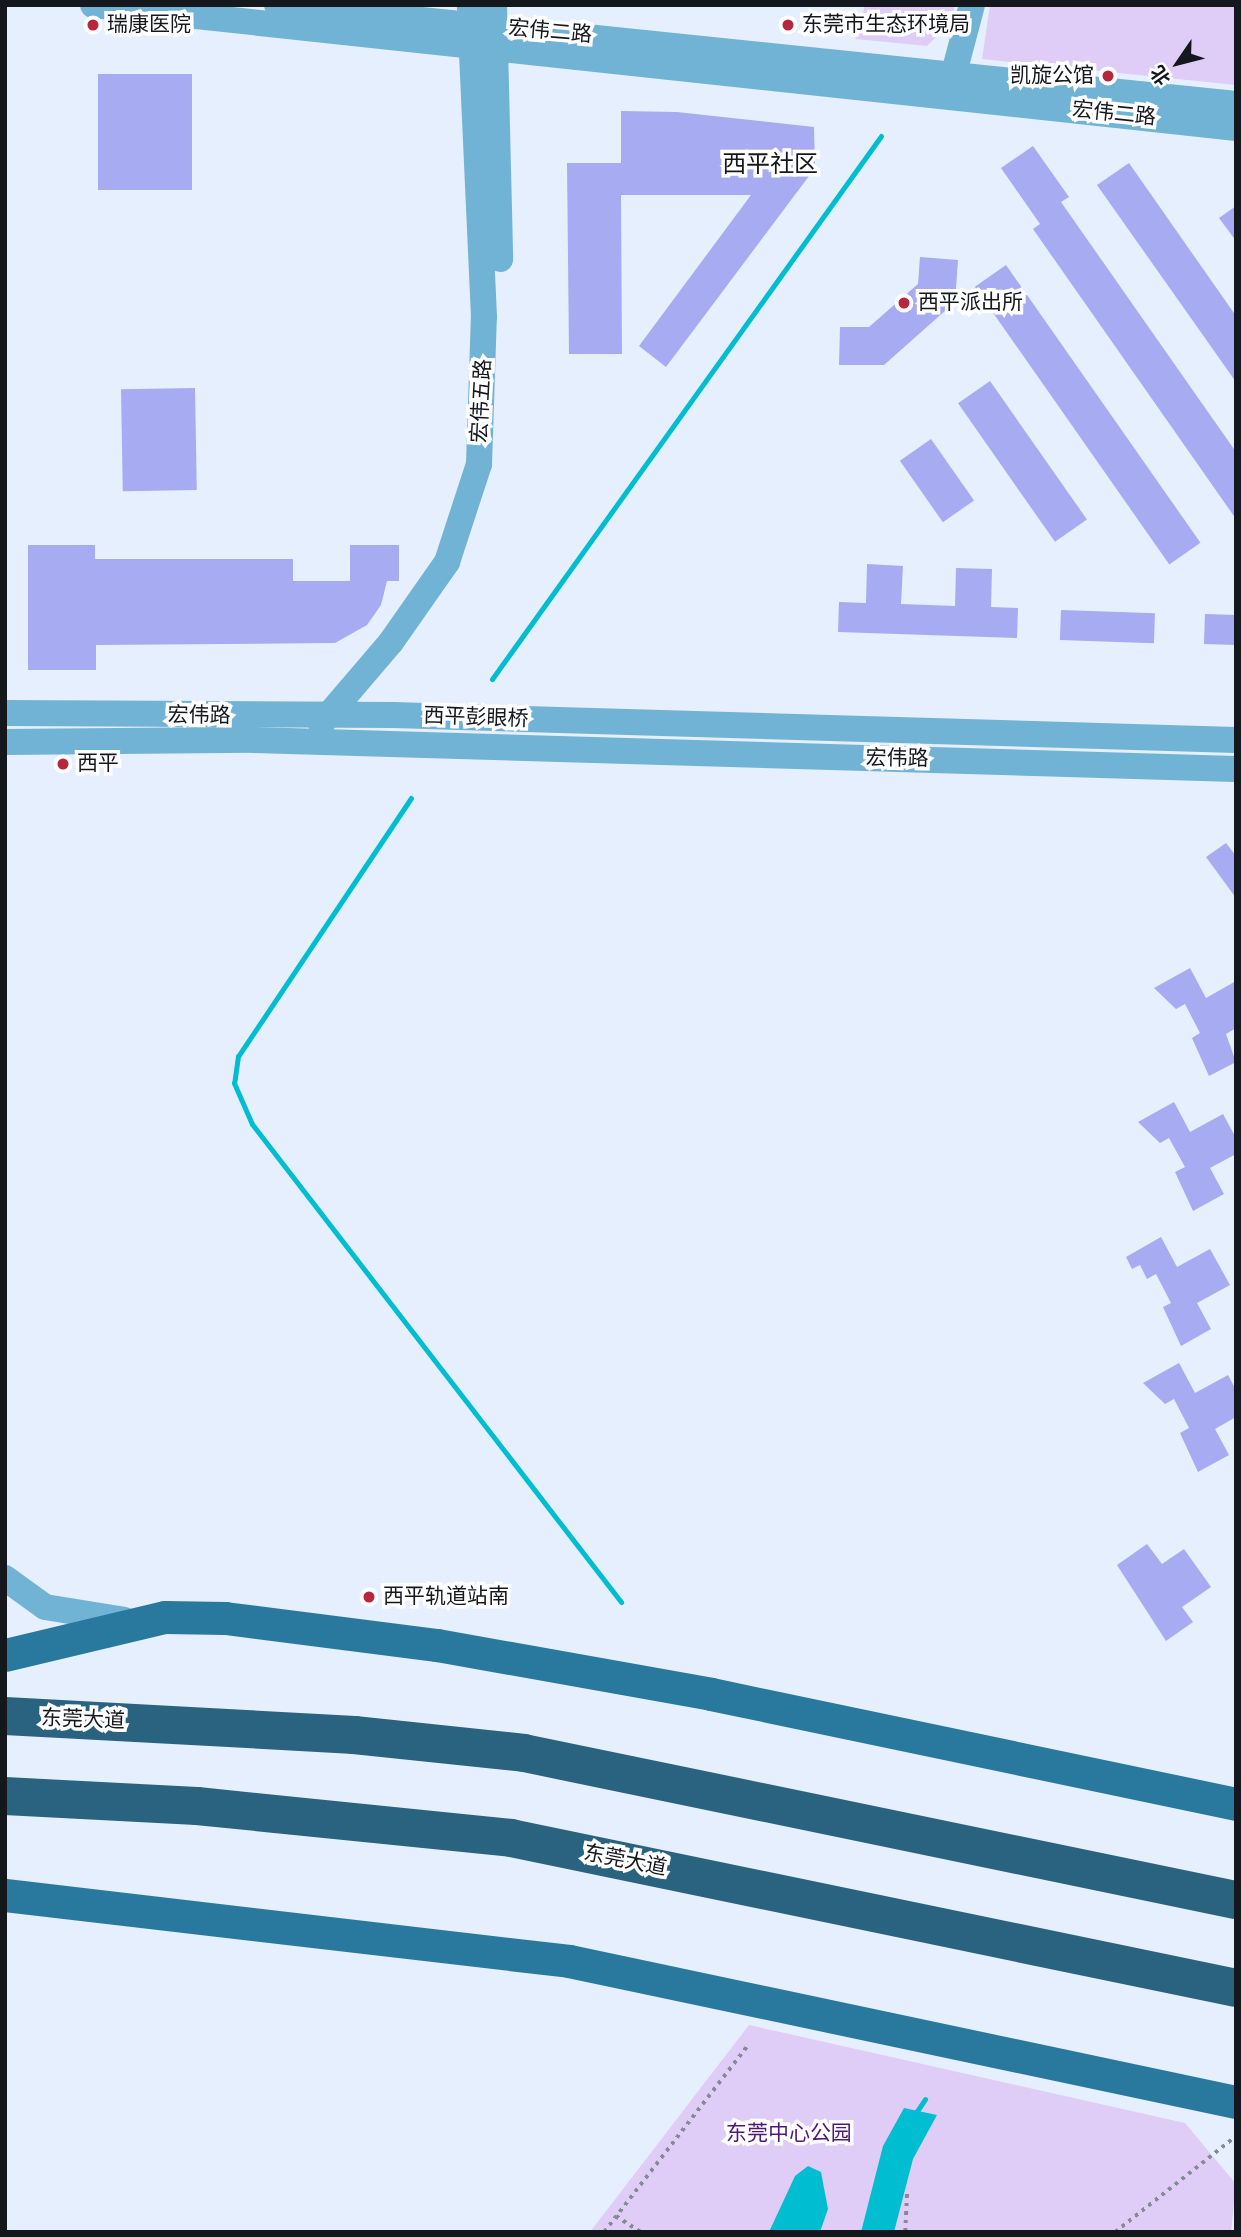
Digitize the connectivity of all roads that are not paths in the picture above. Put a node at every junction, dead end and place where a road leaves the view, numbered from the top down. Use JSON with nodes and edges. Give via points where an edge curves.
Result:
{"nodes":[{"id":1,"x":93,"y":5,"type":"edge"},
{"id":2,"x":277,"y":5,"type":"edge"},
{"id":3,"x":972,"y":5,"type":"edge"},
{"id":4,"x":482,"y":26,"type":"edge"},
{"id":5,"x":951,"y":85,"type":"junction"},
{"id":6,"x":1236,"y":104,"type":"edge"},
{"id":7,"x":1236,"y":128,"type":"edge"},
{"id":8,"x":5,"y":713,"type":"edge"},
{"id":9,"x":393,"y":715,"type":"joint"},
{"id":10,"x":559,"y":721,"type":"joint"},
{"id":11,"x":326,"y":730,"type":"junction"},
{"id":12,"x":1236,"y":740,"type":"edge"},
{"id":13,"x":5,"y":742,"type":"edge"},
{"id":14,"x":392,"y":745,"type":"joint"},
{"id":15,"x":558,"y":751,"type":"joint"},
{"id":16,"x":1236,"y":769,"type":"edge"},
{"id":17,"x":5,"y":1578,"type":"edge"},
{"id":18,"x":147,"y":1622,"type":"junction"},
{"id":19,"x":5,"y":1655,"type":"edge"},
{"id":20,"x":5,"y":1716,"type":"edge"},
{"id":21,"x":5,"y":1796,"type":"edge"},
{"id":22,"x":1236,"y":1804,"type":"edge"},
{"id":23,"x":5,"y":1895,"type":"edge"},
{"id":24,"x":1236,"y":1900,"type":"edge"},
{"id":25,"x":1236,"y":1988,"type":"edge"},
{"id":26,"x":1236,"y":2102,"type":"edge"}],
"edges":[{"from":1,"to":4,"type":"street"},
{"from":2,"to":4,"type":"street"},
{"from":3,"to":5,"type":"street"},
{"from":4,"to":5,"type":"street","name":"宏伟二路"},
{"from":4,"to":11,"type":"street","name":"宏伟五路","via":[[501,339],[494,467],[479,526],[459,570],[404,651]]},
{"from":5,"to":6,"type":"street","name":"宏伟二路"},
{"from":5,"to":7,"type":"street","name":"宏伟二路"},
{"from":8,"to":11,"type":"street","name":"宏伟路"},
{"from":9,"to":10,"type":"street","name":"西平彭眼桥"},
{"from":9,"to":11,"type":"street","name":"宏伟路"},
{"from":10,"to":12,"type":"street","name":"宏伟路"},
{"from":11,"to":13,"type":"street","name":"宏伟路"},
{"from":11,"to":14,"type":"street","name":"宏伟路"},
{"from":14,"to":15,"type":"street","name":"西平彭眼桥"},
{"from":15,"to":16,"type":"street","name":"宏伟路"},
{"from":17,"to":18,"type":"street","via":[[45,1607],[90,1618]]},
{"from":18,"to":19,"type":"main road"},
{"from":18,"to":22,"type":"main road","via":[[225,1618],[437,1645],[711,1694]]},
{"from":20,"to":24,"type":"highway","name":"东莞大道","via":[[354,1735],[524,1753]]},
{"from":21,"to":25,"type":"highway","name":"东莞大道","via":[[197,1806],[512,1838]]},
{"from":23,"to":26,"type":"main road","via":[[569,1961]]}]}
